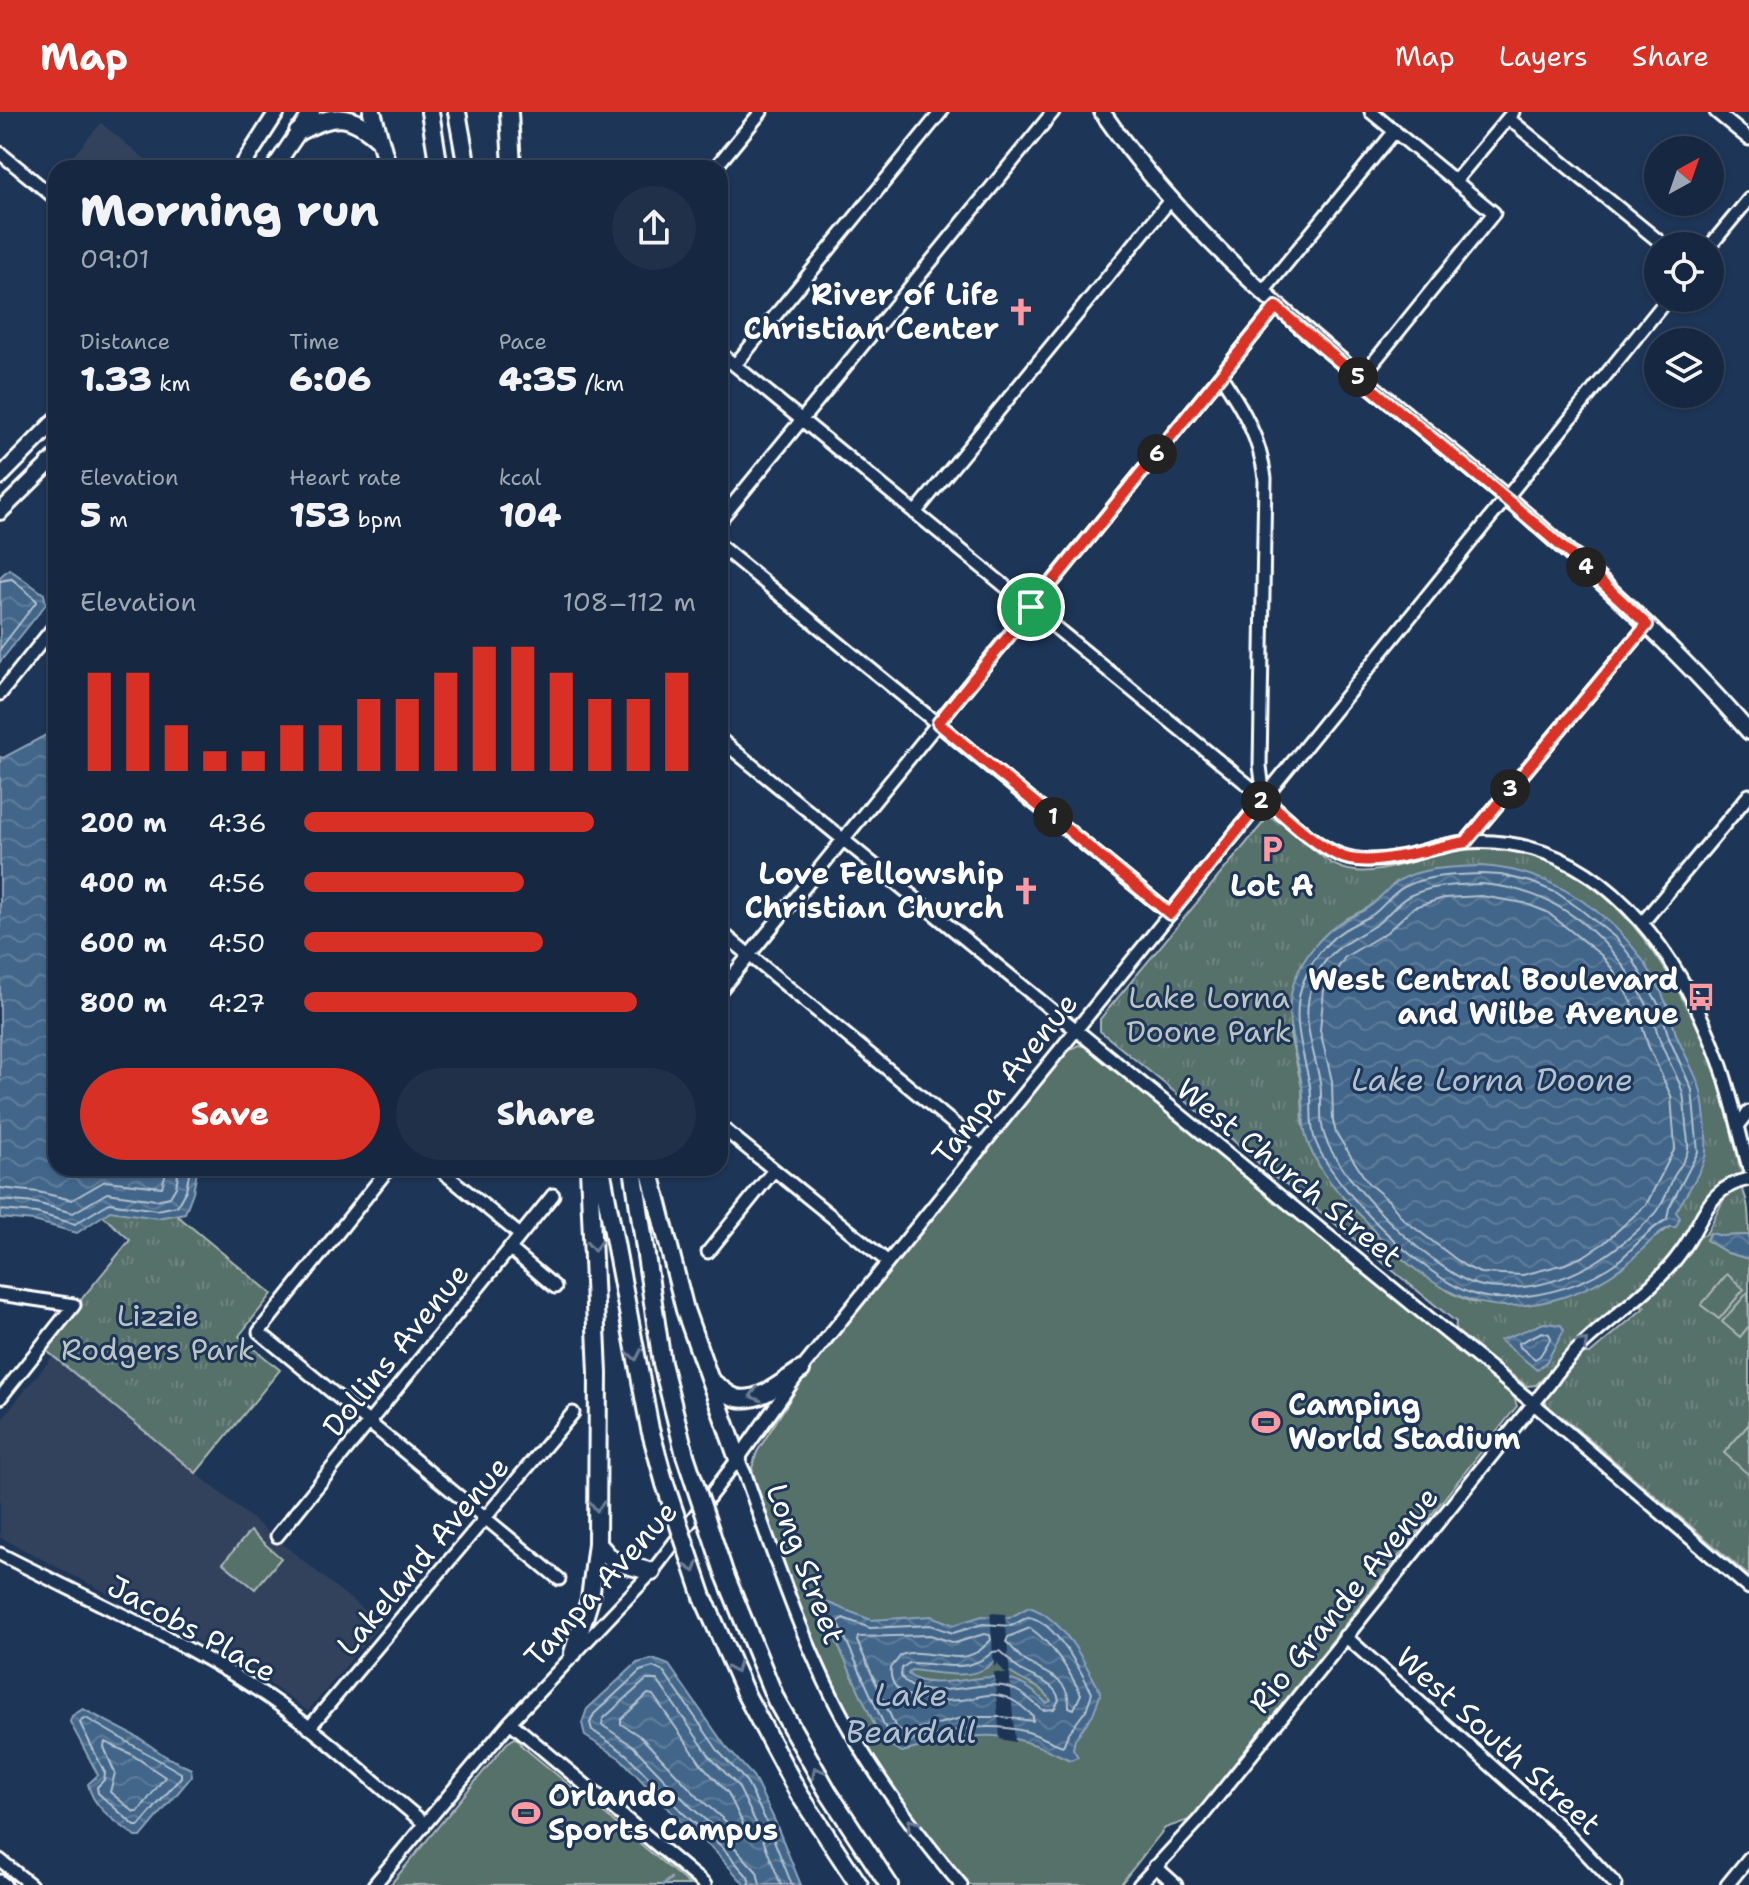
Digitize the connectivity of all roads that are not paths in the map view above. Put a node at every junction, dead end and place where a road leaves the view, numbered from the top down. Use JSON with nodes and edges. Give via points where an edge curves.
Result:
{"nodes":[{"id":1,"x":277,"y":112,"type":"edge"},
{"id":2,"x":312,"y":112,"type":"edge"},
{"id":3,"x":372,"y":112,"type":"edge"},
{"id":4,"x":430,"y":112,"type":"edge"},
{"id":5,"x":457,"y":112,"type":"edge"},
{"id":6,"x":509,"y":112,"type":"edge"},
{"id":7,"x":761,"y":112,"type":"edge"},
{"id":8,"x":941,"y":112,"type":"edge"},
{"id":9,"x":1053,"y":112,"type":"edge"},
{"id":10,"x":1102,"y":112,"type":"edge"},
{"id":11,"x":1371,"y":112,"type":"edge"},
{"id":12,"x":1716,"y":112,"type":"edge"},
{"id":13,"x":1510,"y":115,"type":"edge"},
{"id":14,"x":1395,"y":131,"type":"junction"},
{"id":15,"x":298,"y":132,"type":"junction"},
{"id":16,"x":1749,"y":139,"type":"edge"},
{"id":17,"x":380,"y":140,"type":"junction"},
{"id":18,"x":0,"y":153,"type":"edge"},
{"id":19,"x":246,"y":160,"type":"edge"},
{"id":20,"x":279,"y":160,"type":"edge"},
{"id":21,"x":386,"y":160,"type":"edge"},
{"id":22,"x":438,"y":160,"type":"edge"},
{"id":23,"x":466,"y":160,"type":"edge"},
{"id":24,"x":512,"y":160,"type":"edge"},
{"id":25,"x":722,"y":160,"type":"edge"},
{"id":26,"x":1455,"y":181,"type":"junction"},
{"id":27,"x":48,"y":192,"type":"edge"},
{"id":28,"x":1171,"y":199,"type":"junction"},
{"id":29,"x":1749,"y":199,"type":"edge"},
{"id":30,"x":1648,"y":232,"type":"edge"},
{"id":31,"x":1722,"y":232,"type":"edge"},
{"id":32,"x":1262,"y":293,"type":"junction"},
{"id":33,"x":1276,"y":307,"type":"junction"},
{"id":34,"x":1657,"y":312,"type":"edge"},
{"id":35,"x":728,"y":359,"type":"edge"},
{"id":36,"x":735,"y":365,"type":"junction"},
{"id":37,"x":1221,"y":376,"type":"junction"},
{"id":38,"x":1360,"y":379,"type":"junction"},
{"id":39,"x":802,"y":418,"type":"junction"},
{"id":40,"x":48,"y":428,"type":"edge"},
{"id":41,"x":48,"y":465,"type":"edge"},
{"id":42,"x":0,"y":477,"type":"edge"},
{"id":43,"x":1507,"y":499,"type":"junction"},
{"id":44,"x":728,"y":510,"type":"edge"},
{"id":45,"x":0,"y":512,"type":"edge"},
{"id":46,"x":915,"y":513,"type":"junction"},
{"id":47,"x":728,"y":552,"type":"edge"},
{"id":48,"x":1031,"y":607,"type":"junction"},
{"id":49,"x":1647,"y":625,"type":"junction"},
{"id":50,"x":48,"y":634,"type":"edge"},
{"id":51,"x":0,"y":694,"type":"edge"},
{"id":52,"x":938,"y":723,"type":"junction"},
{"id":53,"x":1749,"y":732,"type":"edge"},
{"id":54,"x":728,"y":746,"type":"edge"},
{"id":55,"x":1749,"y":795,"type":"edge"},
{"id":56,"x":1264,"y":798,"type":"junction"},
{"id":57,"x":842,"y":839,"type":"junction"},
{"id":58,"x":1466,"y":842,"type":"junction"},
{"id":59,"x":1170,"y":914,"type":"junction"},
{"id":60,"x":1643,"y":922,"type":"junction"},
{"id":61,"x":728,"y":938,"type":"edge"},
{"id":62,"x":749,"y":955,"type":"junction"},
{"id":63,"x":728,"y":981,"type":"edge"},
{"id":64,"x":1075,"y":1029,"type":"junction"},
{"id":65,"x":1749,"y":1112,"type":"edge"},
{"id":66,"x":1738,"y":1126,"type":"junction"},
{"id":67,"x":728,"y":1133,"type":"edge"},
{"id":68,"x":982,"y":1147,"type":"junction"},
{"id":69,"x":1749,"y":1168,"type":"edge"},
{"id":70,"x":774,"y":1170,"type":"junction"},
{"id":71,"x":383,"y":1176,"type":"edge"},
{"id":72,"x":448,"y":1176,"type":"edge"},
{"id":73,"x":589,"y":1176,"type":"edge"},
{"id":74,"x":602,"y":1176,"type":"edge"},
{"id":75,"x":634,"y":1176,"type":"edge"},
{"id":76,"x":651,"y":1176,"type":"edge"},
{"id":77,"x":1749,"y":1179,"type":"edge"},
{"id":78,"x":553,"y":1195,"type":"dead end"},
{"id":79,"x":520,"y":1235,"type":"junction"},
{"id":80,"x":509,"y":1248,"type":"junction"},
{"id":81,"x":708,"y":1252,"type":"dead end"},
{"id":82,"x":888,"y":1262,"type":"junction"},
{"id":83,"x":555,"y":1287,"type":"dead end"},
{"id":84,"x":0,"y":1294,"type":"edge"},
{"id":85,"x":801,"y":1370,"type":"junction"},
{"id":86,"x":709,"y":1379,"type":"junction"},
{"id":87,"x":0,"y":1398,"type":"edge"},
{"id":88,"x":1533,"y":1403,"type":"junction"},
{"id":89,"x":573,"y":1413,"type":"dead end"},
{"id":90,"x":369,"y":1421,"type":"junction"},
{"id":91,"x":738,"y":1459,"type":"junction"},
{"id":92,"x":486,"y":1519,"type":"junction"},
{"id":93,"x":277,"y":1536,"type":"dead end"},
{"id":94,"x":597,"y":1543,"type":"junction"},
{"id":95,"x":0,"y":1554,"type":"edge"},
{"id":96,"x":652,"y":1572,"type":"junction"},
{"id":97,"x":559,"y":1579,"type":"dead end"},
{"id":98,"x":1749,"y":1588,"type":"edge"},
{"id":99,"x":1345,"y":1636,"type":"junction"},
{"id":100,"x":573,"y":1653,"type":"junction"},
{"id":101,"x":510,"y":1722,"type":"junction"},
{"id":102,"x":309,"y":1728,"type":"junction"},
{"id":103,"x":424,"y":1823,"type":"junction"},
{"id":104,"x":1749,"y":1858,"type":"edge"},
{"id":105,"x":1,"y":1864,"type":"edge"},
{"id":106,"x":1155,"y":1866,"type":"junction"},
{"id":107,"x":0,"y":1881,"type":"edge"},
{"id":108,"x":5,"y":1885,"type":"edge"},
{"id":109,"x":31,"y":1885,"type":"edge"},
{"id":110,"x":374,"y":1885,"type":"edge"},
{"id":111,"x":705,"y":1885,"type":"edge"},
{"id":112,"x":859,"y":1885,"type":"edge"},
{"id":113,"x":889,"y":1885,"type":"edge"},
{"id":114,"x":961,"y":1885,"type":"edge"},
{"id":115,"x":1139,"y":1885,"type":"edge"},
{"id":116,"x":1176,"y":1885,"type":"edge"},
{"id":117,"x":1616,"y":1885,"type":"edge"},
{"id":118,"x":1727,"y":1885,"type":"edge"}],
"edges":[{"from":1,"to":19,"type":"main road"},
{"from":2,"to":15,"type":"main road"},
{"from":3,"to":17,"type":"highway"},
{"from":4,"to":22,"type":"highway"},
{"from":5,"to":23,"type":"highway"},
{"from":6,"to":24,"type":"highway"},
{"from":7,"to":25,"type":"street"},
{"from":8,"to":36,"type":"street"},
{"from":9,"to":39,"type":"street"},
{"from":10,"to":28,"type":"main road"},
{"from":11,"to":14,"type":"street"},
{"from":12,"to":16,"type":"street"},
{"from":13,"to":26,"type":"street"},
{"from":13,"to":30,"type":"street"},
{"from":14,"to":26,"type":"street"},
{"from":14,"to":32,"type":"street"},
{"from":15,"to":17,"type":"highway","via":[[338,115],[353,117]]},
{"from":15,"to":20,"type":"main road"},
{"from":17,"to":21,"type":"highway"},
{"from":18,"to":27,"type":"street"},
{"from":26,"to":38,"type":"street","via":[[1494,213]]},
{"from":28,"to":32,"type":"main road"},
{"from":28,"to":46,"type":"street"},
{"from":29,"to":31,"type":"street"},
{"from":32,"to":33,"type":"main road"},
{"from":33,"to":37,"type":"street"},
{"from":33,"to":38,"type":"main road"},
{"from":34,"to":43,"type":"street","name":"Tampa Avenue"},
{"from":35,"to":36,"type":"street"},
{"from":36,"to":39,"type":"street"},
{"from":37,"to":48,"type":"street"},
{"from":37,"to":56,"type":"street","via":[[1253,429],[1265,478],[1260,766]]},
{"from":38,"to":43,"type":"main road"},
{"from":39,"to":44,"type":"street"},
{"from":39,"to":46,"type":"street"},
{"from":40,"to":42,"type":"main road"},
{"from":41,"to":45,"type":"main road"},
{"from":43,"to":49,"type":"main road"},
{"from":43,"to":56,"type":"street","name":"Tampa Avenue"},
{"from":46,"to":48,"type":"street"},
{"from":47,"to":52,"type":"street"},
{"from":48,"to":52,"type":"street"},
{"from":48,"to":56,"type":"street"},
{"from":49,"to":53,"type":"main road"},
{"from":49,"to":58,"type":"street"},
{"from":50,"to":51,"type":"street"},
{"from":52,"to":57,"type":"street"},
{"from":52,"to":59,"type":"street"},
{"from":54,"to":57,"type":"street","name":"West Church Street"},
{"from":55,"to":60,"type":"street"},
{"from":56,"to":58,"type":"street","via":[[1324,847],[1352,860],[1401,857]]},
{"from":56,"to":59,"type":"street","name":"Tampa Avenue"},
{"from":57,"to":62,"type":"street"},
{"from":57,"to":64,"type":"street","name":"West Church Street"},
{"from":58,"to":60,"type":"street","via":[[1534,849],[1568,862],[1597,880]]},
{"from":59,"to":64,"type":"street","name":"Tampa Avenue"},
{"from":60,"to":66,"type":"street","via":[[1699,1013]]},
{"from":61,"to":62,"type":"street"},
{"from":62,"to":63,"type":"street"},
{"from":62,"to":68,"type":"street"},
{"from":64,"to":68,"type":"street","name":"Tampa Avenue"},
{"from":64,"to":88,"type":"street","name":"West Church Street"},
{"from":65,"to":66,"type":"street"},
{"from":66,"to":69,"type":"street"},
{"from":67,"to":70,"type":"street"},
{"from":68,"to":82,"type":"street","name":"Tampa Avenue"},
{"from":70,"to":81,"type":"street"},
{"from":70,"to":82,"type":"street"},
{"from":71,"to":90,"type":"street","via":[[259,1332]]},
{"from":72,"to":79,"type":"street"},
{"from":73,"to":94,"type":"highway","one_way":true,"via":[[598,1345]]},
{"from":74,"to":112,"type":"highway","one_way":true,"bridge":true,"via":[[647,1415],[703,1597],[746,1695],[799,1794]]},
{"from":113,"to":75,"type":"highway","one_way":true,"bridge":true,"via":[[776,1700],[725,1575],[685,1455],[662,1363]]},
{"from":76,"to":86,"type":"highway","via":[[685,1310]]},
{"from":88,"to":77,"type":"street","name":"Rio Grande Avenue","one_way":true,"via":[[1563,1363],[1659,1279],[1695,1232],[1712,1198],[1723,1187]]},
{"from":78,"to":79,"type":"street","name":"Dollins Avenue"},
{"from":79,"to":80,"type":"street","name":"Dollins Avenue"},
{"from":80,"to":83,"type":"street"},
{"from":80,"to":90,"type":"street","name":"Dollins Avenue"},
{"from":82,"to":85,"type":"street","name":"Tampa Avenue"},
{"from":84,"to":87,"type":"street","via":[[74,1305]]},
{"from":85,"to":86,"type":"highway","one_way":true,"via":[[750,1399],[734,1398]]},
{"from":85,"to":91,"type":"street","name":"Tampa Avenue"},
{"from":86,"to":91,"type":"highway"},
{"from":88,"to":98,"type":"street","name":"West Church Street"},
{"from":88,"to":99,"type":"street","name":"Rio Grande Avenue"},
{"from":89,"to":92,"type":"street","name":"Lakeland Avenue"},
{"from":90,"to":92,"type":"street"},
{"from":90,"to":93,"type":"street","name":"Dollins Avenue"},
{"from":91,"to":96,"type":"street","name":"Tampa Avenue"},
{"from":114,"to":91,"type":"street","name":"Long Street","one_way":true,"via":[[885,1787],[844,1719],[793,1609]]},
{"from":92,"to":97,"type":"street"},
{"from":92,"to":102,"type":"street","name":"Lakeland Avenue"},
{"from":94,"to":96,"type":"highway","via":[[613,1561]]},
{"from":94,"to":100,"type":"highway","via":[[590,1599]]},
{"from":95,"to":102,"type":"street","name":"Jacobs Place","via":[[206,1658]]},
{"from":96,"to":100,"type":"street","name":"Tampa Avenue"},
{"from":99,"to":106,"type":"street","name":"Rio Grande Avenue","via":[[1199,1820]]},
{"from":99,"to":117,"type":"street","name":"West South Street","via":[[1566,1832]]},
{"from":100,"to":101,"type":"street","name":"Tampa Avenue"},
{"from":101,"to":103,"type":"street","name":"Tampa Avenue"},
{"from":101,"to":111,"type":"street"},
{"from":102,"to":103,"type":"street","name":"Jacobs Place"},
{"from":103,"to":110,"type":"street","name":"Tampa Avenue"},
{"from":104,"to":118,"type":"street"},
{"from":105,"to":109,"type":"street"},
{"from":106,"to":115,"type":"street","name":"Rio Grande Avenue"},
{"from":106,"to":116,"type":"street"},
{"from":107,"to":108,"type":"street"}]}
